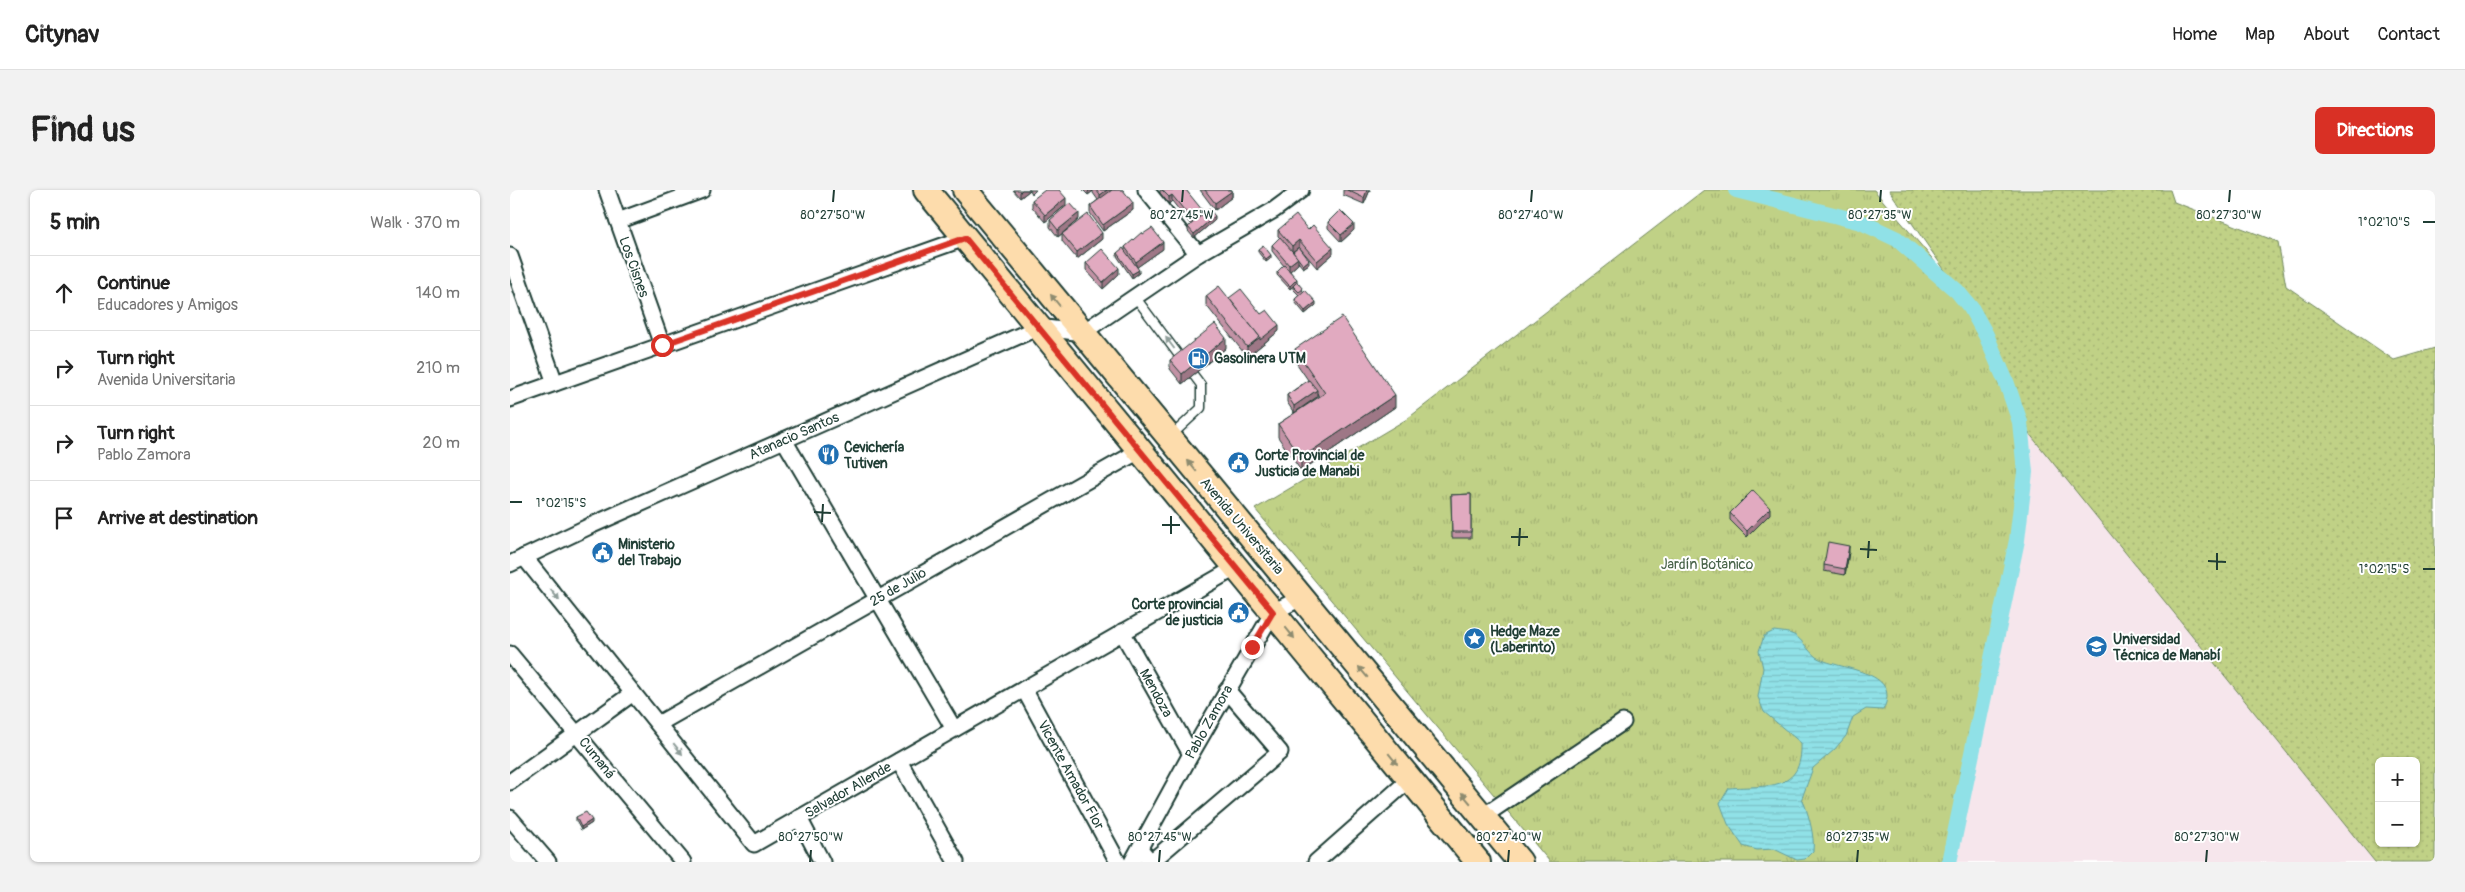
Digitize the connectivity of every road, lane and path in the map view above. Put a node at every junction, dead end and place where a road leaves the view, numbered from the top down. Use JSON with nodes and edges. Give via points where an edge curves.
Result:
{"nodes":[{"id":1,"x":607,"y":190,"type":"edge"},
{"id":2,"x":702,"y":190,"type":"edge"},
{"id":3,"x":926,"y":190,"type":"edge"},
{"id":4,"x":965,"y":190,"type":"edge"},
{"id":5,"x":1146,"y":190,"type":"edge"},
{"id":6,"x":1301,"y":190,"type":"edge"},
{"id":7,"x":618,"y":221,"type":"junction"},
{"id":8,"x":965,"y":238,"type":"junction"},
{"id":9,"x":1198,"y":254,"type":"junction"},
{"id":10,"x":510,"y":256,"type":"edge"},
{"id":11,"x":1136,"y":298,"type":"junction"},
{"id":12,"x":1039,"y":327,"type":"junction"},
{"id":13,"x":1082,"y":333,"type":"junction"},
{"id":14,"x":662,"y":345,"type":"junction"},
{"id":15,"x":555,"y":383,"type":"junction"},
{"id":16,"x":510,"y":399,"type":"edge"},
{"id":17,"x":1169,"y":438,"type":"junction"},
{"id":18,"x":784,"y":440,"type":"junction"},
{"id":19,"x":1139,"y":451,"type":"junction"},
{"id":20,"x":514,"y":559,"type":"edge"},
{"id":21,"x":1235,"y":568,"type":"junction"},
{"id":22,"x":1301,"y":598,"type":"junction"},
{"id":23,"x":878,"y":599,"type":"junction"},
{"id":24,"x":1273,"y":612,"type":"junction"},
{"id":25,"x":1122,"y":632,"type":"junction"},
{"id":26,"x":510,"y":654,"type":"edge"},
{"id":27,"x":1024,"y":689,"type":"junction"},
{"id":28,"x":1227,"y":690,"type":"junction"},
{"id":29,"x":633,"y":693,"type":"junction"},
{"id":30,"x":1623,"y":722,"type":"dead end"},
{"id":31,"x":658,"y":724,"type":"junction"},
{"id":32,"x":954,"y":729,"type":"junction"},
{"id":33,"x":577,"y":733,"type":"junction"},
{"id":34,"x":1191,"y":754,"type":"junction"},
{"id":35,"x":899,"y":761,"type":"junction"},
{"id":36,"x":1410,"y":779,"type":"junction"},
{"id":37,"x":510,"y":782,"type":"edge"},
{"id":38,"x":1482,"y":817,"type":"junction"},
{"id":39,"x":510,"y":818,"type":"edge"},
{"id":40,"x":799,"y":818,"type":"junction"},
{"id":41,"x":1136,"y":855,"type":"edge"},
{"id":42,"x":1476,"y":861,"type":"edge"},
{"id":43,"x":548,"y":862,"type":"edge"},
{"id":44,"x":683,"y":862,"type":"edge"},
{"id":45,"x":822,"y":862,"type":"edge"},
{"id":46,"x":956,"y":862,"type":"edge"},
{"id":47,"x":1118,"y":862,"type":"edge"},
{"id":48,"x":1151,"y":862,"type":"edge"},
{"id":49,"x":1316,"y":862,"type":"edge"},
{"id":50,"x":1520,"y":862,"type":"edge"}],
"edges":[{"from":1,"to":7,"type":"street","name":"Los Cisnes"},
{"from":2,"to":7,"type":"street"},
{"from":3,"to":8,"type":"main road"},
{"from":13,"to":4,"type":"main road","name":"Avenida Universitaria","one_way":true},
{"from":5,"to":9,"type":"street"},
{"from":6,"to":9,"type":"street","via":[[1274,210]]},
{"from":7,"to":14,"type":"street","name":"Los Cisnes"},
{"from":8,"to":12,"type":"main road"},
{"from":8,"to":14,"type":"street"},
{"from":9,"to":11,"type":"street"},
{"from":10,"to":15,"type":"street"},
{"from":11,"to":13,"type":"street"},
{"from":17,"to":11,"type":"lane","one_way":true,"via":[[1201,408],[1201,385]]},
{"from":12,"to":13,"type":"street"},
{"from":12,"to":18,"type":"street","name":"Atanacio Santos"},
{"from":12,"to":19,"type":"main road"},
{"from":13,"to":17,"type":"main road","name":"Avenida Universitaria"},
{"from":14,"to":15,"type":"street"},
{"from":15,"to":16,"type":"street"},
{"from":22,"to":17,"type":"main road","name":"Avenida Universitaria","one_way":true},
{"from":18,"to":20,"type":"street","name":"Atanacio Santos"},
{"from":18,"to":23,"type":"street"},
{"from":19,"to":21,"type":"main road"},
{"from":19,"to":23,"type":"street","name":"25 de Julio"},
{"from":20,"to":29,"type":"street","name":"Salvador Allende","one_way":true},
{"from":21,"to":24,"type":"main road"},
{"from":21,"to":25,"type":"street","name":"Salvador Allende"},
{"from":22,"to":24,"type":"street"},
{"from":38,"to":22,"type":"main road","name":"Avenida Universitaria","one_way":true},
{"from":23,"to":31,"type":"street","name":"25 de Julio"},
{"from":23,"to":32,"type":"street"},
{"from":24,"to":28,"type":"street","name":"Pablo Zamora"},
{"from":24,"to":36,"type":"main road","one_way":true},
{"from":25,"to":27,"type":"street","name":"Salvador Allende"},
{"from":25,"to":34,"type":"street","name":"Mendoza"},
{"from":26,"to":33,"type":"street","name":"Cumaná"},
{"from":27,"to":32,"type":"street","name":"Salvador Allende"},
{"from":27,"to":47,"type":"street","name":"Vicente Amador Flor"},
{"from":28,"to":34,"type":"street","name":"Pablo Zamora"},
{"from":28,"to":48,"type":"street","via":[[1280,752]]},
{"from":29,"to":31,"type":"street","name":"Salvador Allende"},
{"from":29,"to":33,"type":"street"},
{"from":30,"to":38,"type":"street"},
{"from":31,"to":40,"type":"street","name":"Salvador Allende","one_way":true,"via":[[754,844]]},
{"from":32,"to":35,"type":"street","name":"Salvador Allende"},
{"from":33,"to":37,"type":"street"},
{"from":33,"to":44,"type":"street","name":"Cumaná"},
{"from":34,"to":41,"type":"street","name":"Pablo Zamora"},
{"from":35,"to":40,"type":"street","name":"Salvador Allende"},
{"from":35,"to":46,"type":"street"},
{"from":36,"to":42,"type":"main road"},
{"from":36,"to":49,"type":"street"},
{"from":38,"to":50,"type":"main road","name":"Avenida Universitaria"},
{"from":39,"to":43,"type":"street"},
{"from":40,"to":45,"type":"street"},
{"from":41,"to":48,"type":"street"}]}
